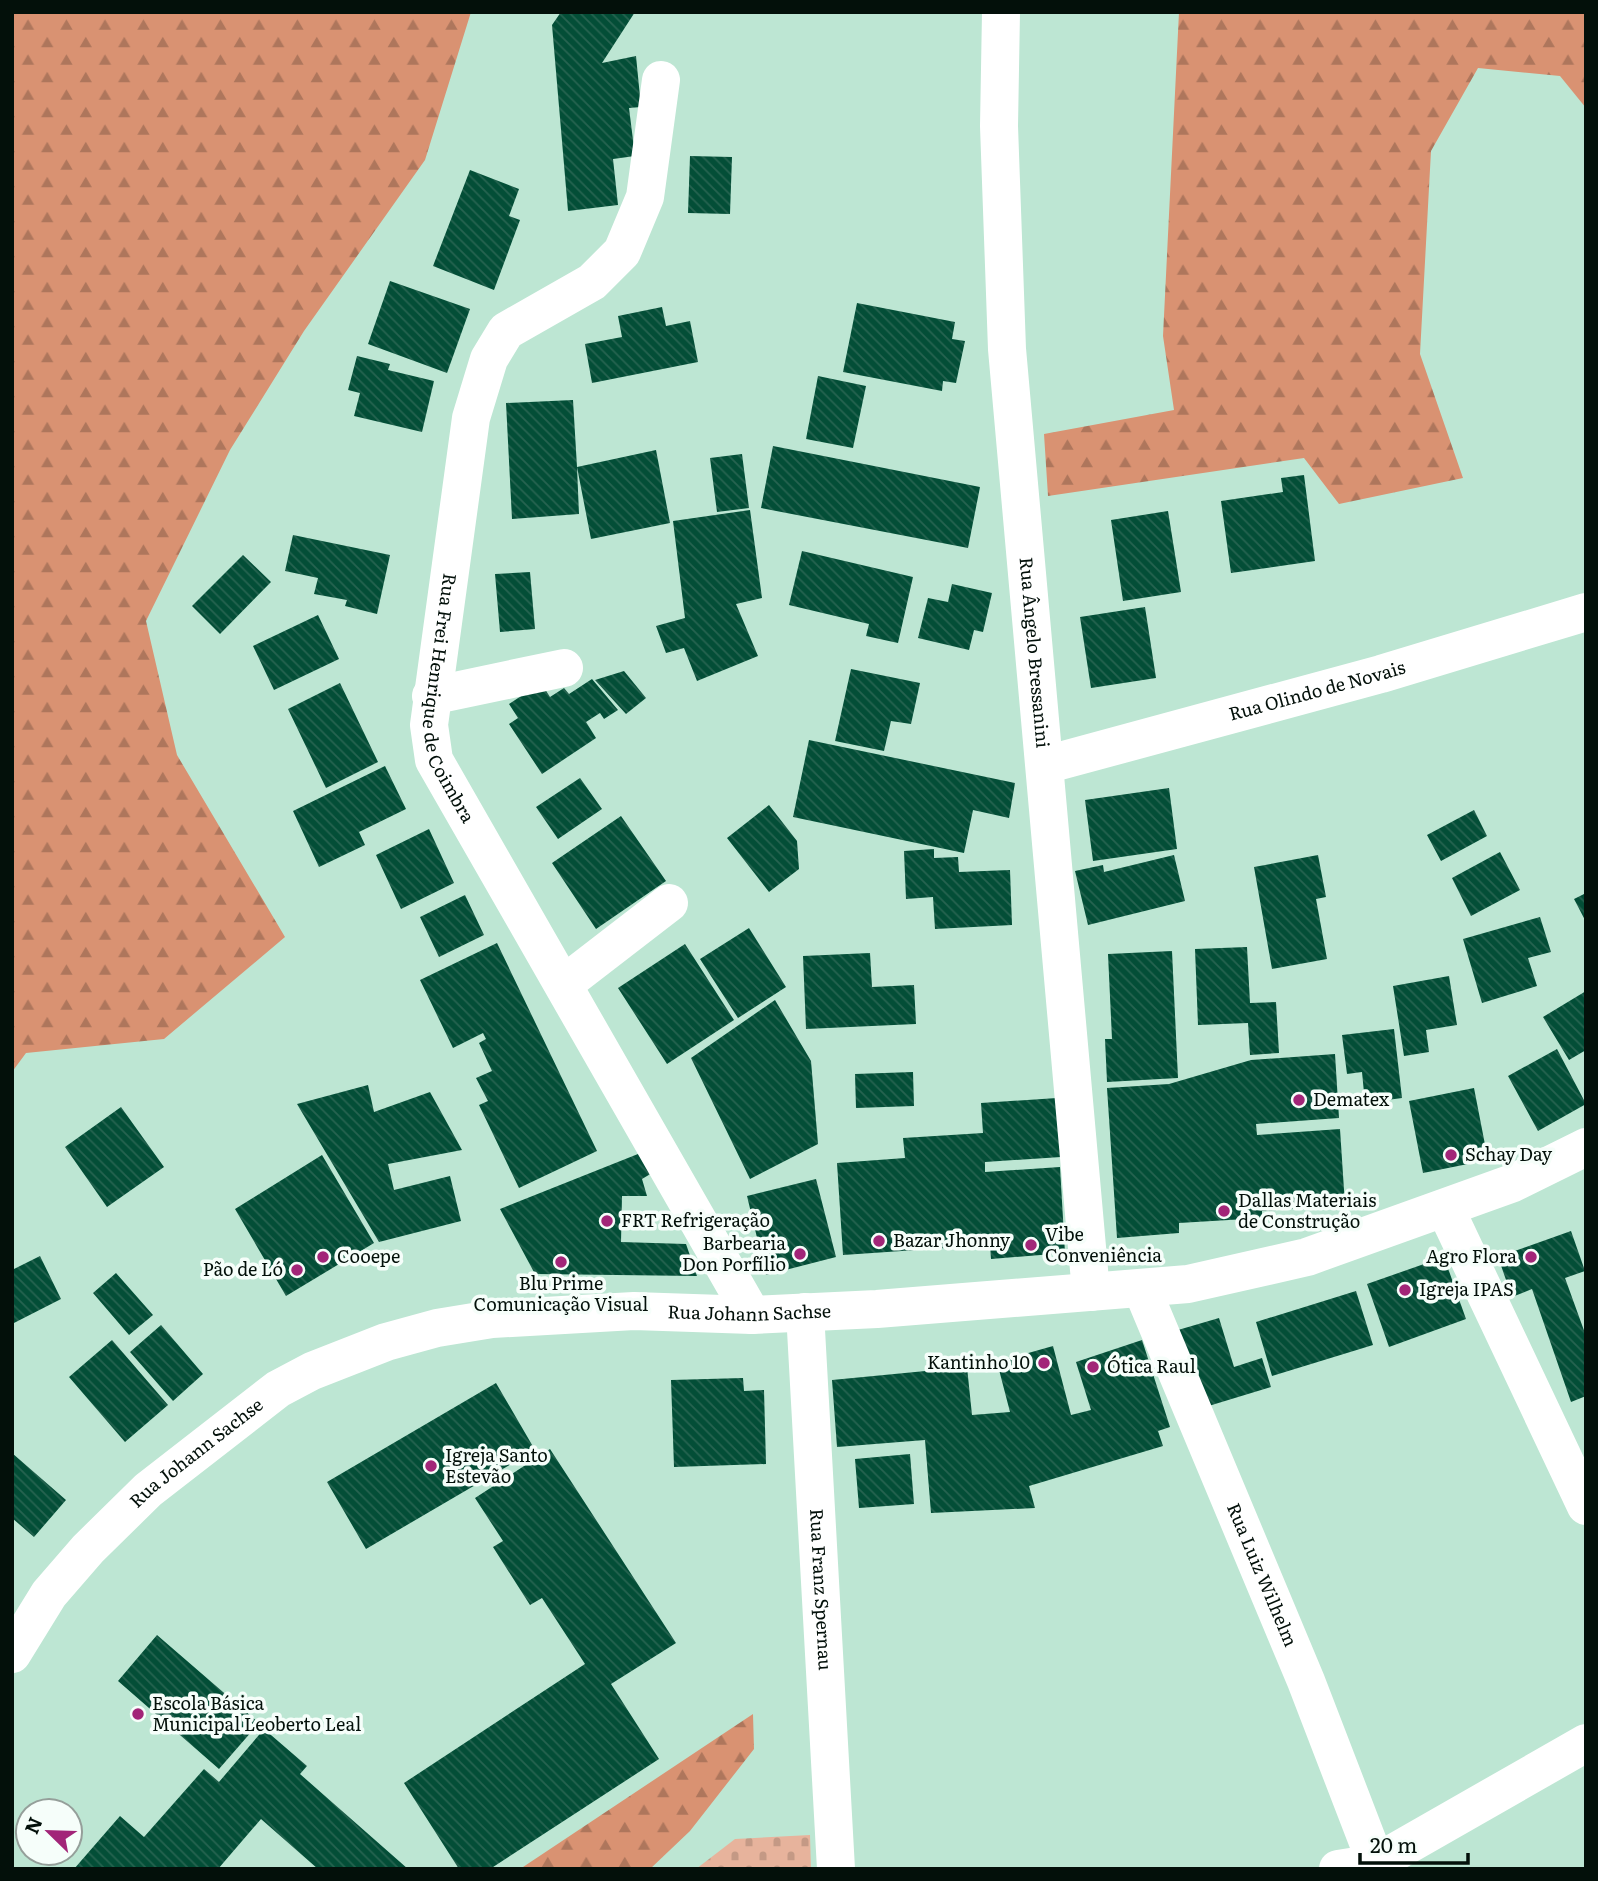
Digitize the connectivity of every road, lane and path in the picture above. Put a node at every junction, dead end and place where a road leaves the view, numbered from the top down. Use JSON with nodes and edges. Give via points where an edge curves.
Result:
{"nodes":[{"id":1,"x":1001,"y":12,"type":"edge"},
{"id":2,"x":661,"y":80,"type":"dead end"},
{"id":3,"x":1586,"y":612,"type":"edge"},
{"id":4,"x":564,"y":668,"type":"dead end"},
{"id":5,"x":431,"y":696,"type":"junction"},
{"id":6,"x":1045,"y":765,"type":"junction"},
{"id":7,"x":669,"y":903,"type":"dead end"},
{"id":8,"x":564,"y":984,"type":"junction"},
{"id":9,"x":1586,"y":1147,"type":"edge"},
{"id":10,"x":1445,"y":1208,"type":"junction"},
{"id":11,"x":1142,"y":1289,"type":"junction"},
{"id":12,"x":1091,"y":1292,"type":"junction"},
{"id":13,"x":805,"y":1312,"type":"junction"},
{"id":14,"x":751,"y":1315,"type":"junction"},
{"id":15,"x":1586,"y":1506,"type":"edge"},
{"id":16,"x":12,"y":1654,"type":"edge"},
{"id":17,"x":1586,"y":1742,"type":"edge"},
{"id":18,"x":1376,"y":1863,"type":"junction"},
{"id":19,"x":836,"y":1869,"type":"edge"},
{"id":20,"x":1338,"y":1869,"type":"edge"}],
"edges":[{"from":1,"to":6,"type":"street","name":"Rua Ângelo Bressanini","via":[[999,126],[1007,349]]},
{"from":2,"to":5,"type":"street","name":"Rua Frei Henrique de Coimbra","via":[[645,197],[621,252],[593,282],[506,331],[489,359],[471,418]]},
{"from":3,"to":6,"type":"street","name":"Rua Olindo de Novais","via":[[1381,674]]},
{"from":4,"to":5,"type":"street"},
{"from":5,"to":8,"type":"street","name":"Rua Frei Henrique de Coimbra","via":[[434,760]]},
{"from":6,"to":12,"type":"street","name":"Rua Ângelo Bressanini"},
{"from":7,"to":8,"type":"street"},
{"from":8,"to":14,"type":"street","name":"Rua Frei Henrique de Coimbra"},
{"from":9,"to":10,"type":"street","name":"Rua Johann Sachse","via":[[1513,1183]]},
{"from":10,"to":11,"type":"street","name":"Rua Johann Sachse","via":[[1293,1260]]},
{"from":10,"to":15,"type":"street"},
{"from":11,"to":12,"type":"street","name":"Rua Johann Sachse"},
{"from":11,"to":18,"type":"street","name":"Rua Luiz Wilhelm","via":[[1306,1681]]},
{"from":12,"to":13,"type":"street","name":"Rua Johann Sachse"},
{"from":13,"to":14,"type":"street","name":"Rua Johann Sachse"},
{"from":13,"to":19,"type":"street","name":"Rua Franz Spernau"},
{"from":14,"to":16,"type":"street","name":"Rua Johann Sachse","via":[[634,1311],[492,1318],[386,1342],[312,1371],[267,1397],[148,1490],[49,1594]]},
{"from":17,"to":18,"type":"street"},
{"from":18,"to":20,"type":"street"}]}
